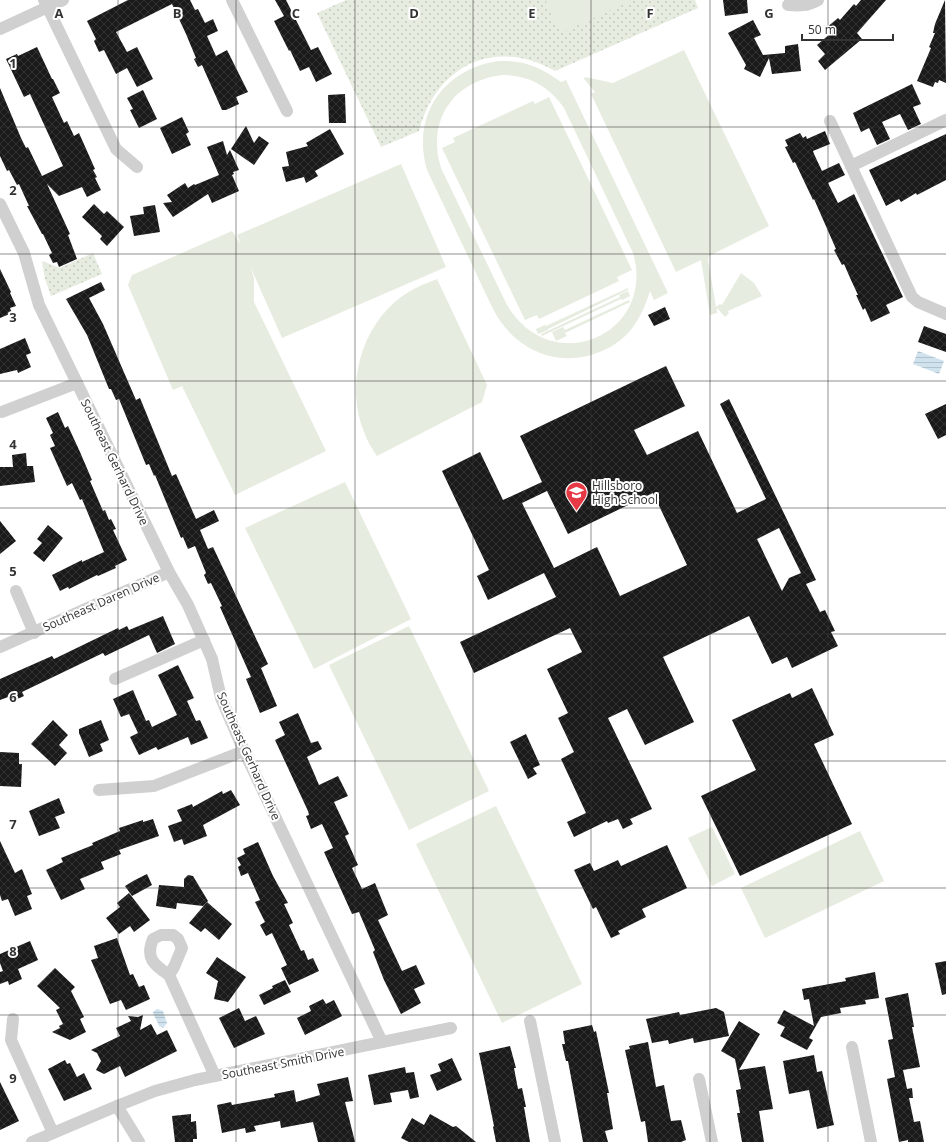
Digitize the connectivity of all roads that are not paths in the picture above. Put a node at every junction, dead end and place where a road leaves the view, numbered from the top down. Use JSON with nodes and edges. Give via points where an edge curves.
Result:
{"nodes":[{"id":1,"x":63,"y":0,"type":"edge"},
{"id":2,"x":232,"y":0,"type":"edge"},
{"id":3,"x":818,"y":0,"type":"edge"},
{"id":4,"x":46,"y":4,"type":"edge"},
{"id":5,"x":788,"y":5,"type":"dead end"},
{"id":6,"x":0,"y":29,"type":"edge"},
{"id":7,"x":286,"y":111,"type":"dead end"},
{"id":8,"x":946,"y":120,"type":"edge"},
{"id":9,"x":830,"y":122,"type":"dead end"},
{"id":10,"x":851,"y":166,"type":"junction"},
{"id":11,"x":137,"y":167,"type":"dead end"},
{"id":12,"x":0,"y":204,"type":"edge"},
{"id":13,"x":946,"y":314,"type":"edge"},
{"id":14,"x":77,"y":383,"type":"junction"},
{"id":15,"x":2,"y":412,"type":"dead end"},
{"id":16,"x":169,"y":572,"type":"junction"},
{"id":17,"x":16,"y":591,"type":"dead end"},
{"id":18,"x":34,"y":633,"type":"junction"},
{"id":19,"x":204,"y":640,"type":"junction"},
{"id":20,"x":0,"y":647,"type":"edge"},
{"id":21,"x":115,"y":679,"type":"dead end"},
{"id":22,"x":244,"y":751,"type":"junction"},
{"id":23,"x":100,"y":790,"type":"dead end"},
{"id":24,"x":169,"y":975,"type":"dead end"},
{"id":25,"x":13,"y":1019,"type":"dead end"},
{"id":26,"x":530,"y":1021,"type":"dead end"},
{"id":27,"x":451,"y":1028,"type":"dead end"},
{"id":28,"x":382,"y":1042,"type":"junction"},
{"id":29,"x":852,"y":1047,"type":"dead end"},
{"id":30,"x":215,"y":1076,"type":"junction"},
{"id":31,"x":699,"y":1079,"type":"dead end"},
{"id":32,"x":117,"y":1106,"type":"junction"},
{"id":33,"x":53,"y":1133,"type":"junction"},
{"id":34,"x":32,"y":1142,"type":"edge"},
{"id":35,"x":139,"y":1142,"type":"edge"},
{"id":36,"x":555,"y":1142,"type":"edge"},
{"id":37,"x":712,"y":1142,"type":"edge"},
{"id":38,"x":871,"y":1142,"type":"edge"}],
"edges":[{"from":1,"to":4,"type":"street"},
{"from":2,"to":7,"type":"street"},
{"from":3,"to":5,"type":"street","via":[[802,6]]},
{"from":4,"to":6,"type":"street"},
{"from":4,"to":11,"type":"street","via":[[116,149]]},
{"from":8,"to":10,"type":"street"},
{"from":9,"to":10,"type":"street"},
{"from":10,"to":13,"type":"street","via":[[912,297]]},
{"from":12,"to":14,"type":"street","name":"Southeast Gerhard Drive","via":[[24,253],[39,305]]},
{"from":14,"to":15,"type":"street"},
{"from":14,"to":16,"type":"street","name":"Southeast Gerhard Drive"},
{"from":16,"to":18,"type":"street","name":"Southeast Daren Drive"},
{"from":16,"to":19,"type":"street","name":"Southeast Gerhard Drive"},
{"from":17,"to":18,"type":"street","name":"Southeast Daren Drive"},
{"from":18,"to":20,"type":"street","name":"Southeast Daren Drive"},
{"from":19,"to":21,"type":"street"},
{"from":19,"to":22,"type":"street","name":"Southeast Gerhard Drive","via":[[212,659],[221,698]]},
{"from":22,"to":23,"type":"street","via":[[154,786]]},
{"from":22,"to":28,"type":"street","name":"Southeast Gerhard Drive"},
{"from":24,"to":30,"type":"street"},
{"from":25,"to":33,"type":"street","via":[[11,1040]]},
{"from":26,"to":36,"type":"street"},
{"from":27,"to":28,"type":"street","name":"Southeast Smith Drive"},
{"from":28,"to":30,"type":"street","name":"Southeast Smith Drive"},
{"from":29,"to":38,"type":"street"},
{"from":30,"to":32,"type":"street","name":"Southeast Smith Drive","via":[[155,1091]]},
{"from":31,"to":37,"type":"street"},
{"from":32,"to":33,"type":"street","name":"Southeast Smith Drive"},
{"from":32,"to":35,"type":"street"},
{"from":33,"to":34,"type":"street","name":"Southeast Smith Drive"}]}
